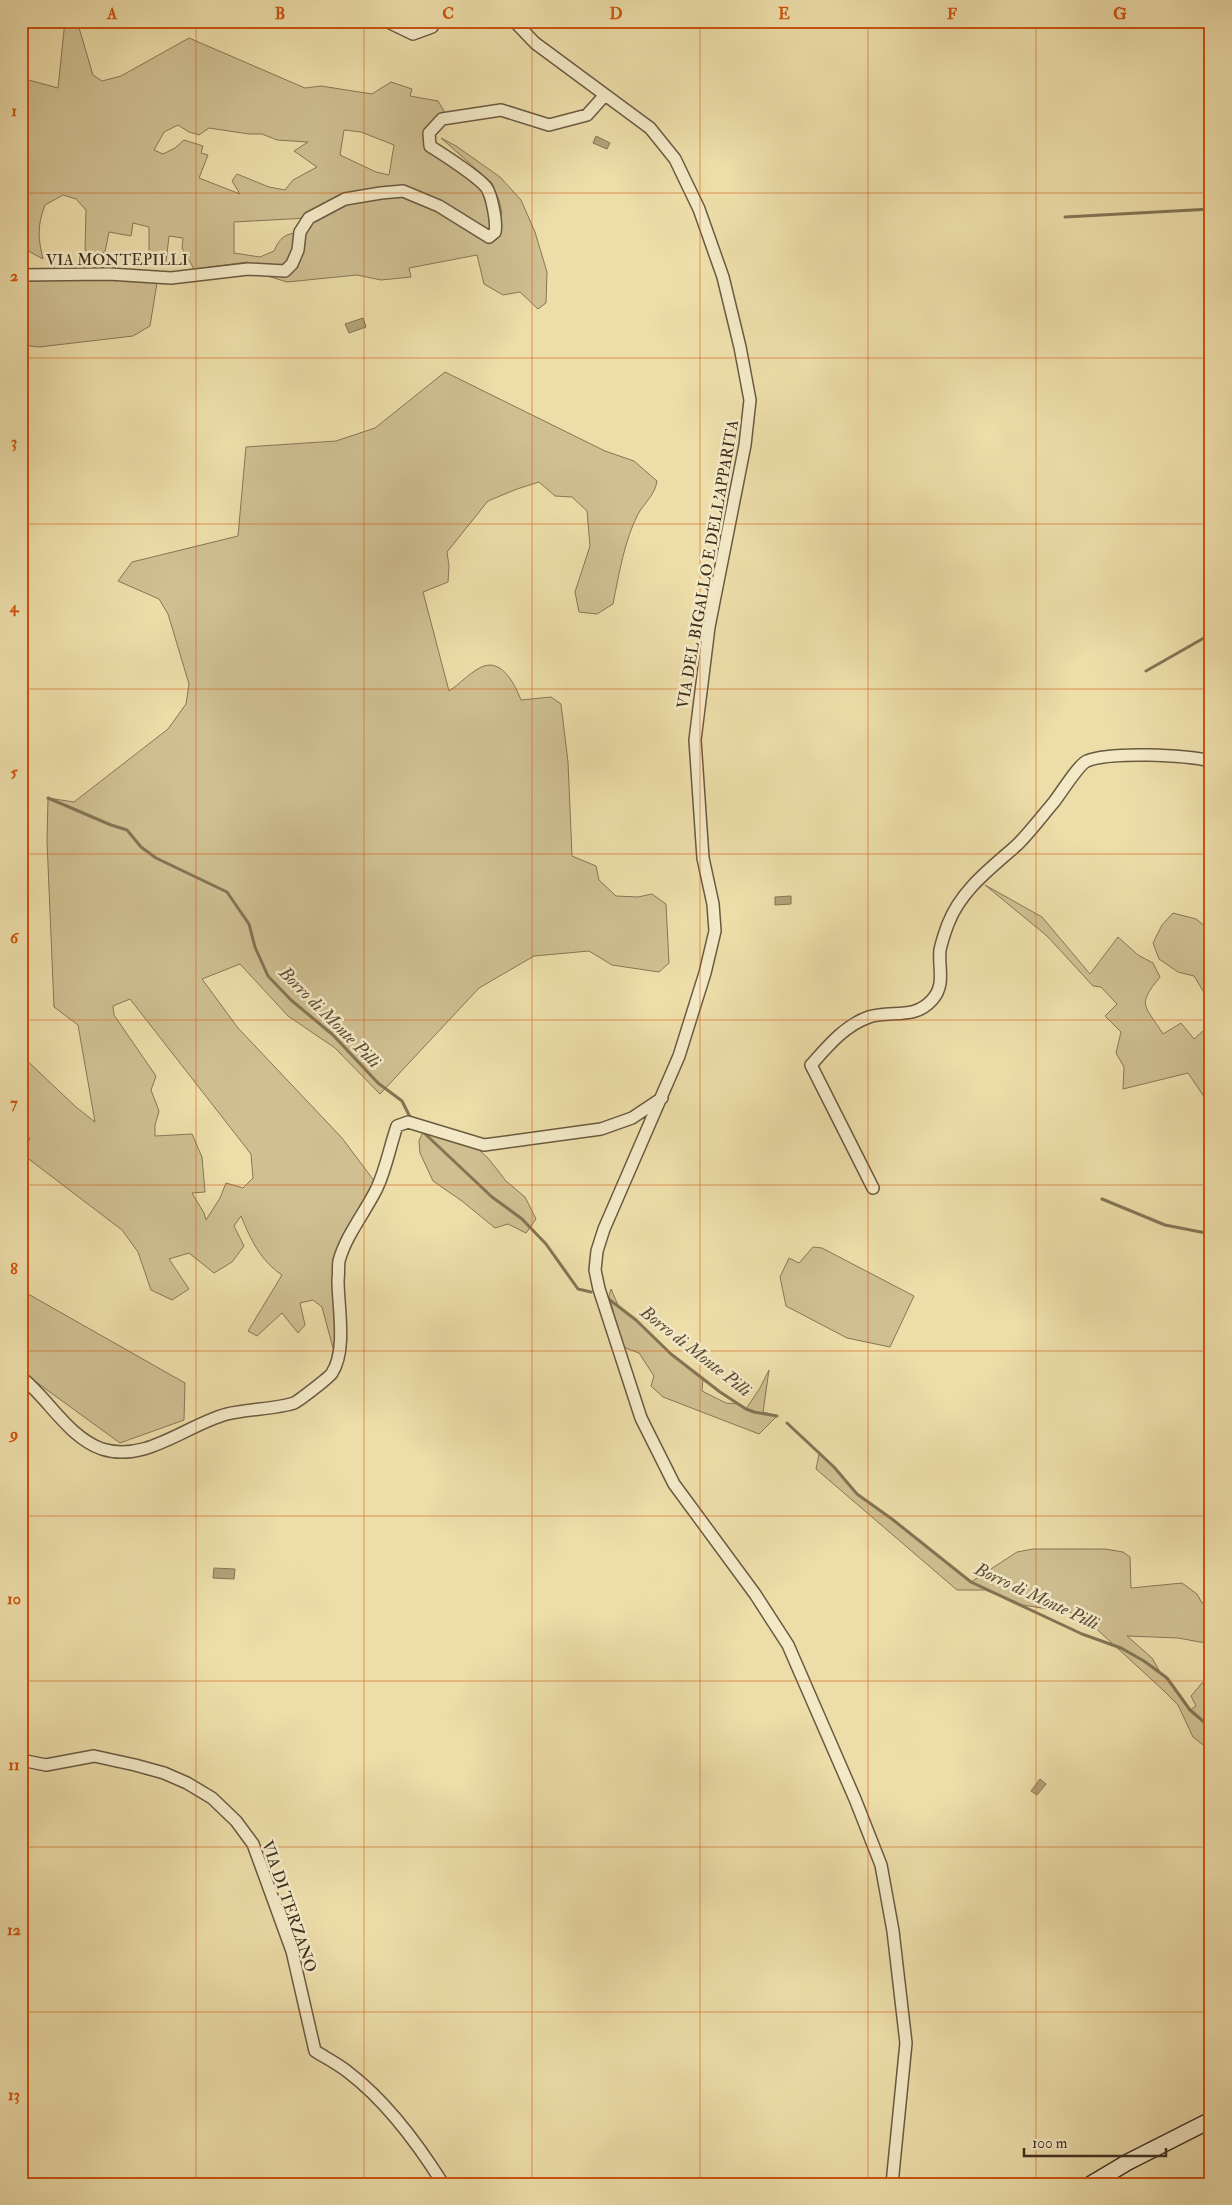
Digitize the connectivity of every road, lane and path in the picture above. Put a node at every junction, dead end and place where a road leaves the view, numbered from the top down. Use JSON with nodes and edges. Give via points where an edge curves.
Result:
{"nodes":[{"id":1,"x":386,"y":21,"type":"edge"},
{"id":2,"x":435,"y":21,"type":"edge"},
{"id":3,"x":514,"y":21,"type":"edge"},
{"id":4,"x":604,"y":96,"type":"junction"},
{"id":5,"x":21,"y":275,"type":"edge"},
{"id":6,"x":1211,"y":761,"type":"edge"},
{"id":7,"x":662,"y":1098,"type":"junction"},
{"id":8,"x":873,"y":1188,"type":"dead end"},
{"id":9,"x":21,"y":1377,"type":"edge"},
{"id":10,"x":21,"y":1760,"type":"edge"},
{"id":11,"x":1211,"y":2120,"type":"edge"},
{"id":12,"x":443,"y":2184,"type":"edge"},
{"id":13,"x":892,"y":2184,"type":"edge"},
{"id":14,"x":1091,"y":2184,"type":"edge"}],
"edges":[{"from":1,"to":2,"type":"street","via":[[413,34],[432,27]]},
{"from":3,"to":4,"type":"street","name":"VIA DEL BIGALLO E DELL'APPARITA","via":[[534,43]]},
{"from":4,"to":5,"type":"street","name":"VIA MONTEPILLI","via":[[587,115],[549,125],[501,110],[442,119],[429,133],[430,146],[487,188],[497,224],[496,232],[489,237],[439,206],[403,191],[345,199],[309,218],[300,232],[292,264],[285,270],[248,269],[171,278],[110,274]]},
{"from":4,"to":7,"type":"street","name":"VIA DEL BIGALLO E DELL'APPARITA","via":[[650,128],[675,159],[699,209],[722,278],[750,400],[745,445],[709,627],[695,740],[703,858],[715,931],[686,1036]]},
{"from":6,"to":8,"type":"street","via":[[1120,756],[1088,760],[1081,764],[1072,780],[1018,844],[966,894],[949,923],[940,950],[940,986],[934,998],[912,1014],[870,1016],[860,1021],[836,1038],[811,1065]]},
{"from":7,"to":9,"type":"street","via":[[632,1118],[601,1130],[484,1145],[408,1122],[397,1126],[378,1186],[339,1262],[338,1360],[331,1374],[296,1402],[227,1414],[197,1425],[171,1440],[142,1449],[111,1452],[82,1438]]},
{"from":7,"to":13,"type":"street","name":"VIA DEL BIGALLO E DELL'APPARITA","via":[[597,1251],[595,1270],[599,1289],[641,1418],[674,1484],[755,1594],[788,1645],[881,1865],[893,1931],[906,2043]]},
{"from":10,"to":12,"type":"street","name":"VIA DI TERZANO","via":[[46,1765],[94,1756],[135,1765],[187,1783],[212,1798],[236,1821],[253,1844],[292,1951],[315,2051],[363,2084],[418,2145]]},
{"from":11,"to":14,"type":"main road"}]}
